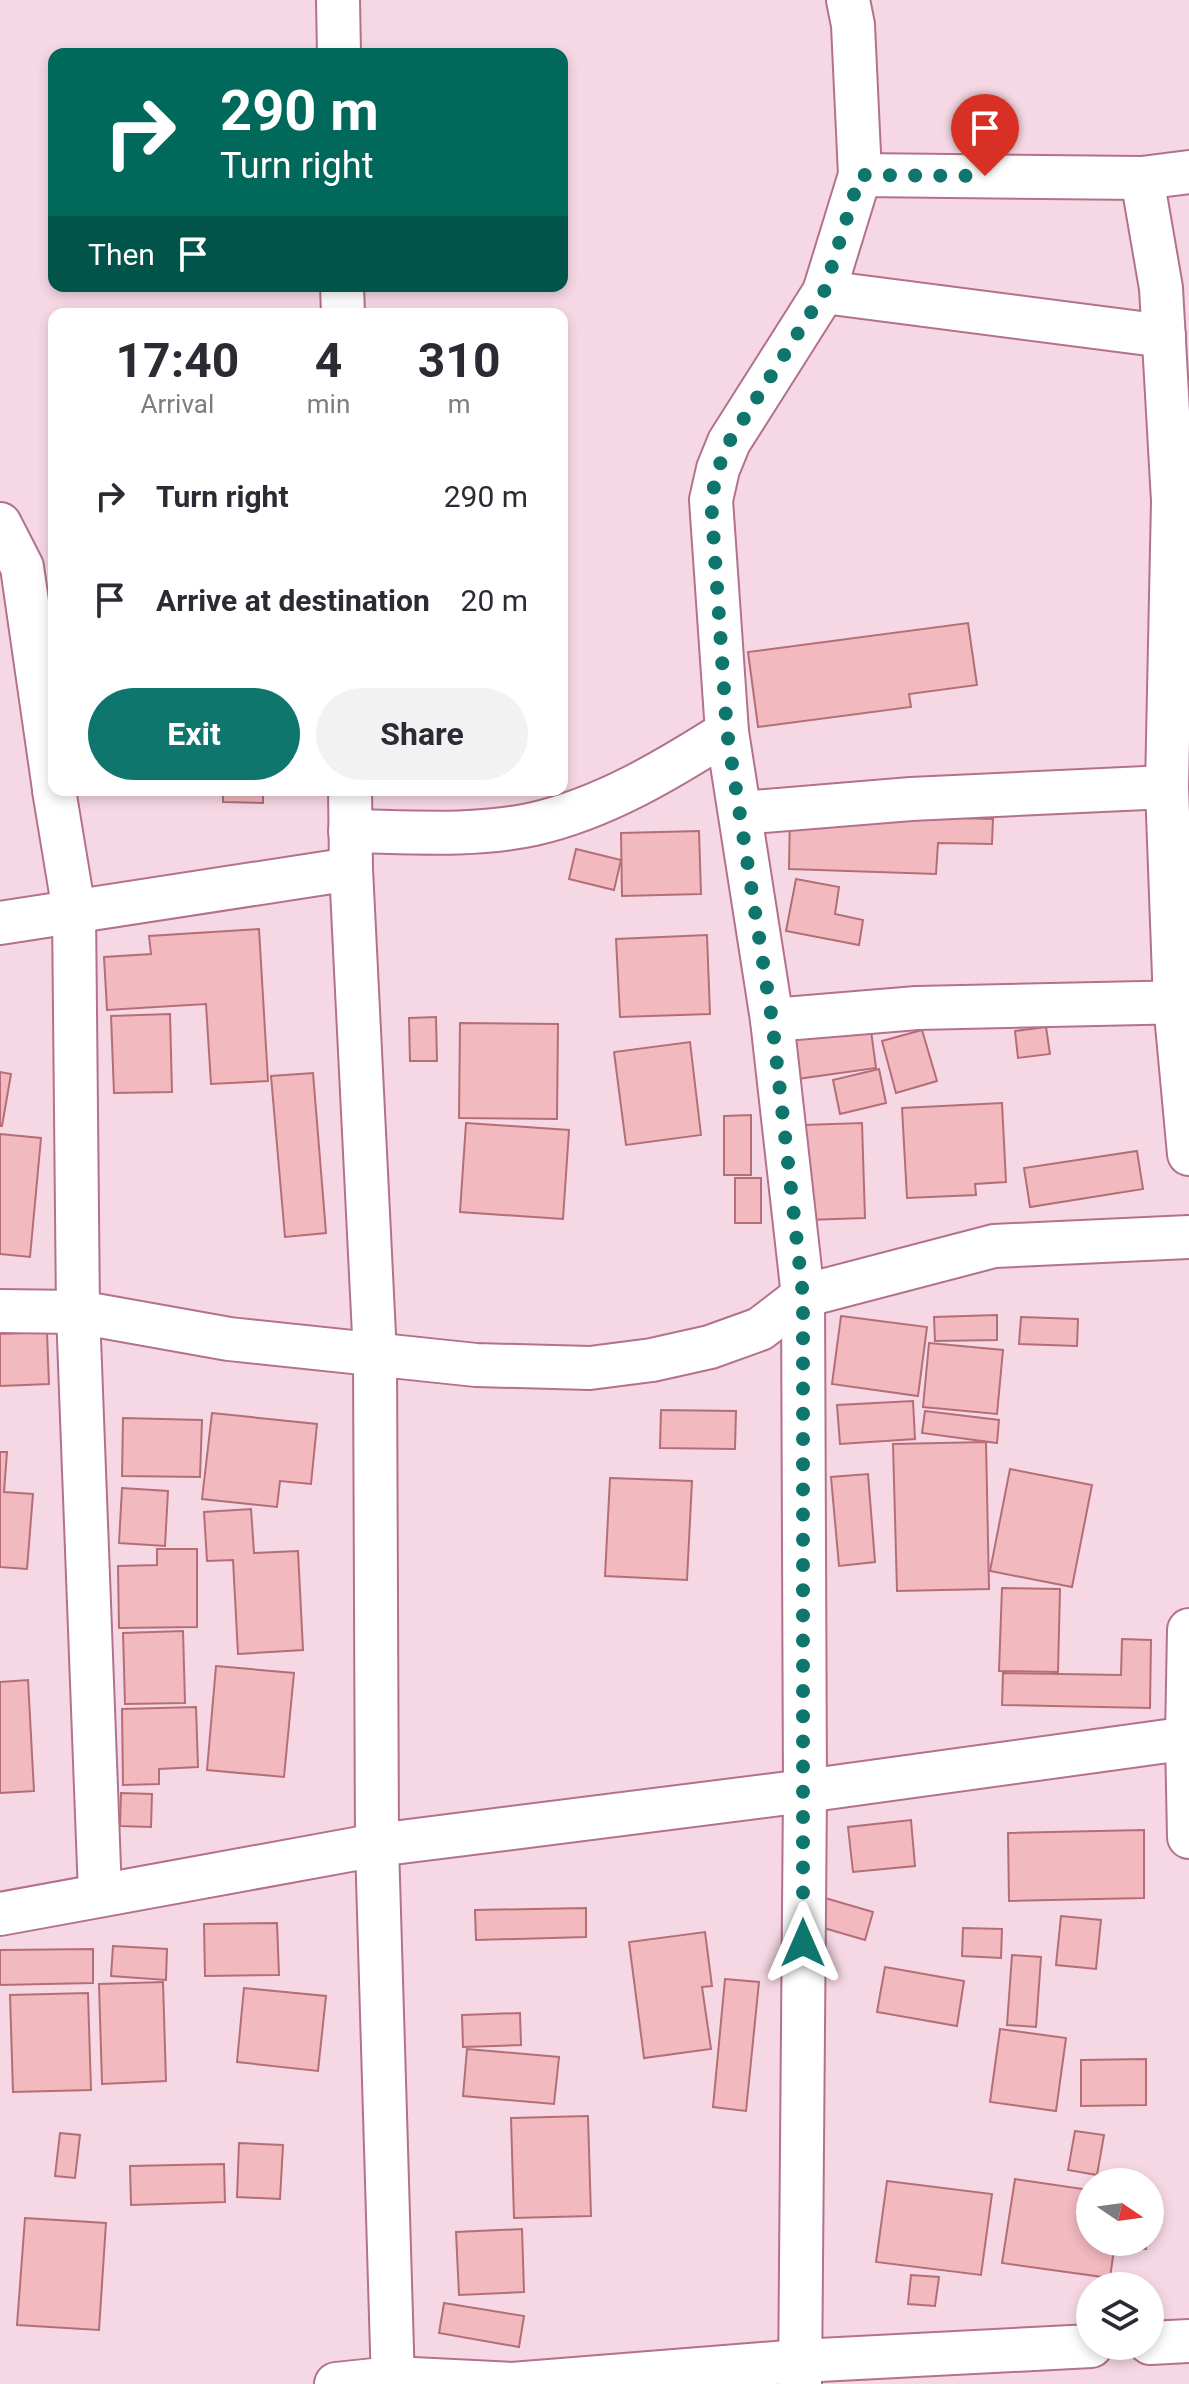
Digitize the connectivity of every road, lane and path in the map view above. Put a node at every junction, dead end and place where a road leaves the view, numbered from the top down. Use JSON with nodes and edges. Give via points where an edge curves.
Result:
{"nodes":[{"id":1,"x":338,"y":0,"type":"edge"},
{"id":2,"x":848,"y":0,"type":"edge"},
{"id":3,"x":339,"y":48,"type":"edge"},
{"id":4,"x":1189,"y":172,"type":"edge"},
{"id":5,"x":860,"y":175,"type":"junction"},
{"id":6,"x":1142,"y":178,"type":"junction"},
{"id":7,"x":824,"y":292,"type":"junction"},
{"id":8,"x":1164,"y":336,"type":"junction"},
{"id":9,"x":1181,"y":489,"type":"edge"},
{"id":10,"x":0,"y":524,"type":"edge"},
{"id":11,"x":727,"y":732,"type":"junction"},
{"id":12,"x":48,"y":748,"type":"edge"},
{"id":13,"x":1175,"y":769,"type":"edge"},
{"id":14,"x":55,"y":796,"type":"edge"},
{"id":15,"x":350,"y":796,"type":"edge"},
{"id":16,"x":741,"y":813,"type":"junction"},
{"id":17,"x":350,"y":850,"type":"junction"},
{"id":18,"x":74,"y":911,"type":"junction"},
{"id":19,"x":0,"y":923,"type":"edge"},
{"id":20,"x":1182,"y":1002,"type":"edge"},
{"id":21,"x":772,"y":1020,"type":"junction"},
{"id":22,"x":1189,"y":1154,"type":"edge"},
{"id":23,"x":1189,"y":1237,"type":"edge"},
{"id":24,"x":803,"y":1296,"type":"junction"},
{"id":25,"x":0,"y":1311,"type":"edge"},
{"id":26,"x":78,"y":1312,"type":"junction"},
{"id":27,"x":375,"y":1355,"type":"junction"},
{"id":28,"x":1189,"y":1630,"type":"edge"},
{"id":29,"x":1188,"y":1738,"type":"edge"},
{"id":30,"x":805,"y":1791,"type":"junction"},
{"id":31,"x":1189,"y":1837,"type":"edge"},
{"id":32,"x":377,"y":1845,"type":"junction"},
{"id":33,"x":100,"y":1894,"type":"junction"},
{"id":34,"x":0,"y":1914,"type":"edge"},
{"id":35,"x":1189,"y":2341,"type":"edge"},
{"id":36,"x":1164,"y":2342,"type":"edge"},
{"id":37,"x":1076,"y":2347,"type":"edge"},
{"id":38,"x":800,"y":2373,"type":"edge"},
{"id":39,"x":393,"y":2381,"type":"edge"},
{"id":40,"x":336,"y":2384,"type":"edge"},
{"id":41,"x":512,"y":2384,"type":"edge"}],
"edges":[{"from":1,"to":3,"type":"street"},
{"from":2,"to":5,"type":"street"},
{"from":4,"to":6,"type":"street"},
{"from":5,"to":6,"type":"street"},
{"from":5,"to":7,"type":"street"},
{"from":6,"to":8,"type":"street"},
{"from":7,"to":8,"type":"street"},
{"from":7,"to":11,"type":"street","via":[[729,442],[711,500]]},
{"from":8,"to":9,"type":"street"},
{"from":9,"to":13,"type":"street","via":[[1169,632]]},
{"from":10,"to":12,"type":"street","via":[[22,567]]},
{"from":11,"to":16,"type":"street"},
{"from":11,"to":17,"type":"street","via":[[591,807],[532,824]]},
{"from":13,"to":16,"type":"street"},
{"from":13,"to":20,"type":"street"},
{"from":14,"to":18,"type":"street"},
{"from":15,"to":17,"type":"street"},
{"from":16,"to":21,"type":"street"},
{"from":17,"to":18,"type":"street"},
{"from":17,"to":27,"type":"street"},
{"from":18,"to":19,"type":"street"},
{"from":18,"to":26,"type":"street"},
{"from":20,"to":21,"type":"street","via":[[917,1008]]},
{"from":20,"to":22,"type":"street"},
{"from":21,"to":24,"type":"street"},
{"from":23,"to":24,"type":"street","via":[[994,1246]]},
{"from":24,"to":27,"type":"street","via":[[760,1329],[652,1360],[590,1368]]},
{"from":24,"to":30,"type":"street"},
{"from":25,"to":26,"type":"street"},
{"from":26,"to":27,"type":"street","via":[[229,1339]]},
{"from":26,"to":33,"type":"street"},
{"from":27,"to":32,"type":"street"},
{"from":28,"to":29,"type":"street"},
{"from":29,"to":30,"type":"street"},
{"from":29,"to":31,"type":"street"},
{"from":30,"to":32,"type":"street"},
{"from":30,"to":38,"type":"street"},
{"from":32,"to":33,"type":"street"},
{"from":32,"to":39,"type":"street"},
{"from":33,"to":34,"type":"street"},
{"from":35,"to":36,"type":"street"},
{"from":37,"to":38,"type":"street"},
{"from":38,"to":41,"type":"street"},
{"from":39,"to":40,"type":"street"},
{"from":39,"to":41,"type":"street"}]}
